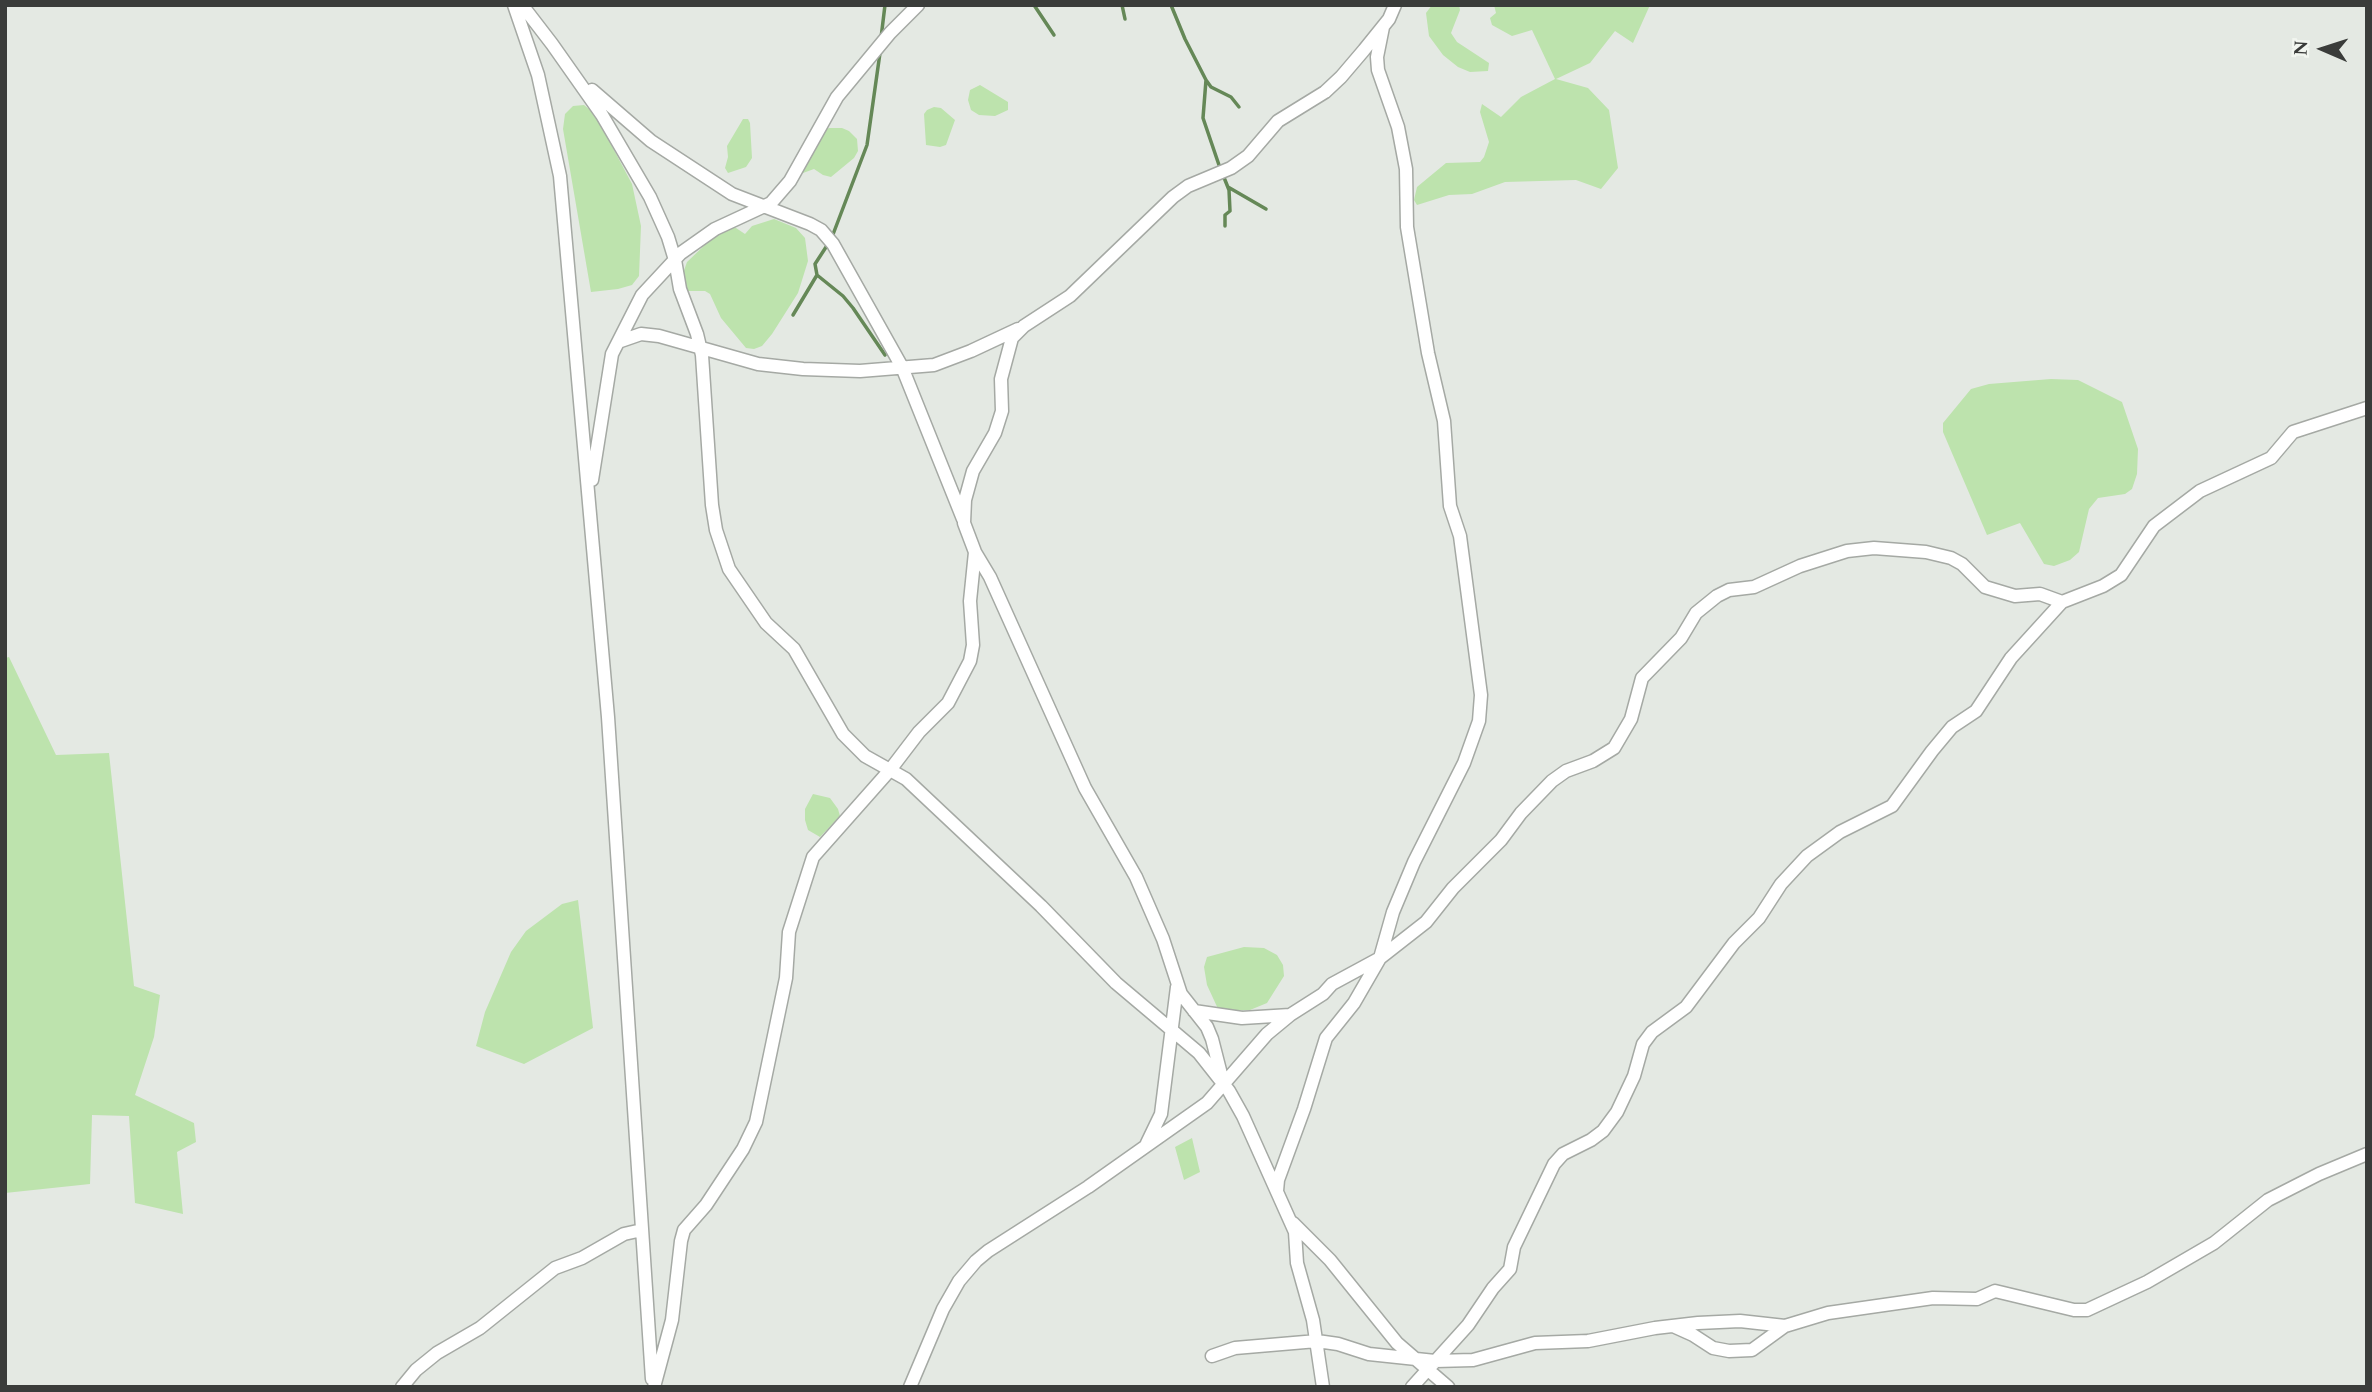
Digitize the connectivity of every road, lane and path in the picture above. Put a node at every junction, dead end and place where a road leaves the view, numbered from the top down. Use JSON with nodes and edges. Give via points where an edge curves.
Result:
{"nodes":[{"id":1,"x":513,"y":5,"type":"edge"},
{"id":2,"x":522,"y":5,"type":"edge"},
{"id":3,"x":918,"y":5,"type":"edge"},
{"id":4,"x":1395,"y":5,"type":"edge"},
{"id":5,"x":1384,"y":25,"type":"junction"},
{"id":6,"x":570,"y":70,"type":"junction"},
{"id":7,"x":764,"y":206,"type":"junction"},
{"id":8,"x":675,"y":260,"type":"junction"},
{"id":9,"x":1024,"y":326,"type":"junction"},
{"id":10,"x":618,"y":342,"type":"junction"},
{"id":11,"x":700,"y":348,"type":"junction"},
{"id":12,"x":902,"y":368,"type":"junction"},
{"id":13,"x":2367,"y":408,"type":"edge"},
{"id":14,"x":589,"y":502,"type":"junction"},
{"id":15,"x":964,"y":523,"type":"junction"},
{"id":16,"x":975,"y":552,"type":"junction"},
{"id":17,"x":2062,"y":602,"type":"junction"},
{"id":18,"x":890,"y":770,"type":"junction"},
{"id":19,"x":1380,"y":958,"type":"junction"},
{"id":20,"x":1177,"y":986,"type":"junction"},
{"id":21,"x":1194,"y":1011,"type":"junction"},
{"id":22,"x":1290,"y":1015,"type":"junction"},
{"id":23,"x":1173,"y":1033,"type":"junction"},
{"id":24,"x":1224,"y":1085,"type":"junction"},
{"id":25,"x":1146,"y":1146,"type":"junction"},
{"id":26,"x":2367,"y":1154,"type":"edge"},
{"id":27,"x":1277,"y":1191,"type":"junction"},
{"id":28,"x":1290,"y":1220,"type":"junction"},
{"id":29,"x":642,"y":1230,"type":"junction"},
{"id":30,"x":1673,"y":1326,"type":"junction"},
{"id":31,"x":1785,"y":1326,"type":"junction"},
{"id":32,"x":1317,"y":1341,"type":"junction"},
{"id":33,"x":1212,"y":1356,"type":"dead end"},
{"id":34,"x":1413,"y":1357,"type":"junction"},
{"id":35,"x":1431,"y":1365,"type":"junction"},
{"id":36,"x":402,"y":1387,"type":"edge"},
{"id":37,"x":654,"y":1387,"type":"edge"},
{"id":38,"x":910,"y":1387,"type":"edge"},
{"id":39,"x":1323,"y":1387,"type":"edge"},
{"id":40,"x":1412,"y":1387,"type":"edge"},
{"id":41,"x":1448,"y":1387,"type":"edge"}],
"edges":[{"from":1,"to":14,"type":"street","via":[[538,75],[560,176]]},
{"from":2,"to":6,"type":"street"},
{"from":3,"to":7,"type":"street","via":[[837,97],[790,181]]},
{"from":4,"to":5,"type":"street"},
{"from":5,"to":9,"type":"street","via":[[1325,92],[1278,121],[1248,156],[1231,168],[1173,197],[1069,296]]},
{"from":5,"to":19,"type":"street","via":[[1378,70],[1398,127],[1406,169],[1409,241],[1444,421],[1450,506],[1460,536],[1481,695],[1479,721],[1464,763],[1414,862]]},
{"from":6,"to":7,"type":"street","via":[[652,141],[732,194]]},
{"from":6,"to":8,"type":"street","via":[[650,197]]},
{"from":7,"to":8,"type":"street","via":[[715,229]]},
{"from":7,"to":12,"type":"street","via":[[821,230],[833,244]]},
{"from":8,"to":10,"type":"street","via":[[642,295]]},
{"from":8,"to":11,"type":"street"},
{"from":9,"to":12,"type":"street","via":[[934,365]]},
{"from":9,"to":15,"type":"street","via":[[1012,338],[1006,356],[1002,411],[973,471]]},
{"from":10,"to":11,"type":"street","via":[[641,334]]},
{"from":10,"to":14,"type":"street","via":[[606,383]]},
{"from":11,"to":12,"type":"street","via":[[758,364],[803,369]]},
{"from":11,"to":18,"type":"street","via":[[712,505],[729,569],[766,623],[794,649],[843,734],[865,756]]},
{"from":12,"to":15,"type":"street"},
{"from":13,"to":17,"type":"street","via":[[2293,432],[2272,458],[2200,491],[2154,526],[2121,575]]},
{"from":14,"to":29,"type":"street","via":[[609,728]]},
{"from":15,"to":16,"type":"street"},
{"from":16,"to":18,"type":"street","via":[[970,661],[948,703]]},
{"from":16,"to":20,"type":"street","via":[[1085,788],[1136,877]]},
{"from":17,"to":19,"type":"street","via":[[2040,594],[2015,596],[1985,587],[1951,558],[1874,548],[1847,551],[1754,587],[1717,596],[1696,613],[1681,638],[1642,678],[1631,719],[1614,748],[1552,781],[1426,922]]},
{"from":17,"to":35,"type":"street","via":[[2011,658],[1976,711],[1938,743],[1892,806],[1840,832],[1807,856],[1686,1007],[1652,1032],[1616,1112],[1603,1131],[1554,1164],[1518,1238],[1510,1269]]},
{"from":18,"to":23,"type":"street","via":[[906,779],[1116,984]]},
{"from":18,"to":37,"type":"street","via":[[813,857],[789,932],[786,978],[756,1122],[706,1205],[684,1230],[671,1320]]},
{"from":19,"to":22,"type":"street","via":[[1332,984]]},
{"from":19,"to":27,"type":"street","via":[[1354,1003],[1325,1038]]},
{"from":20,"to":21,"type":"street"},
{"from":20,"to":23,"type":"street"},
{"from":21,"to":22,"type":"street","via":[[1242,1018]]},
{"from":21,"to":24,"type":"street","via":[[1212,1039]]},
{"from":22,"to":24,"type":"street","via":[[1267,1034]]},
{"from":23,"to":24,"type":"street","via":[[1199,1054]]},
{"from":23,"to":25,"type":"street","via":[[1161,1114]]},
{"from":24,"to":25,"type":"street"},
{"from":24,"to":27,"type":"street"},
{"from":25,"to":38,"type":"street","via":[[976,1261],[943,1309]]},
{"from":26,"to":31,"type":"street","via":[[2268,1200],[2214,1243],[2087,1310],[1995,1291],[1977,1299],[1933,1298],[1828,1313]]},
{"from":27,"to":28,"type":"street"},
{"from":28,"to":32,"type":"street"},
{"from":28,"to":34,"type":"street"},
{"from":29,"to":36,"type":"street","via":[[624,1234],[555,1268],[480,1328],[437,1353]]},
{"from":29,"to":37,"type":"street"},
{"from":30,"to":31,"type":"street","via":[[1740,1321]]},
{"from":30,"to":31,"type":"street","via":[[1713,1348],[1729,1351],[1752,1350]]},
{"from":30,"to":35,"type":"street","via":[[1588,1341],[1535,1343],[1473,1360]]},
{"from":32,"to":33,"type":"street","via":[[1235,1348]]},
{"from":32,"to":34,"type":"street","via":[[1369,1354]]},
{"from":32,"to":39,"type":"street"},
{"from":34,"to":35,"type":"street"},
{"from":35,"to":40,"type":"street"},
{"from":35,"to":41,"type":"street"}]}
